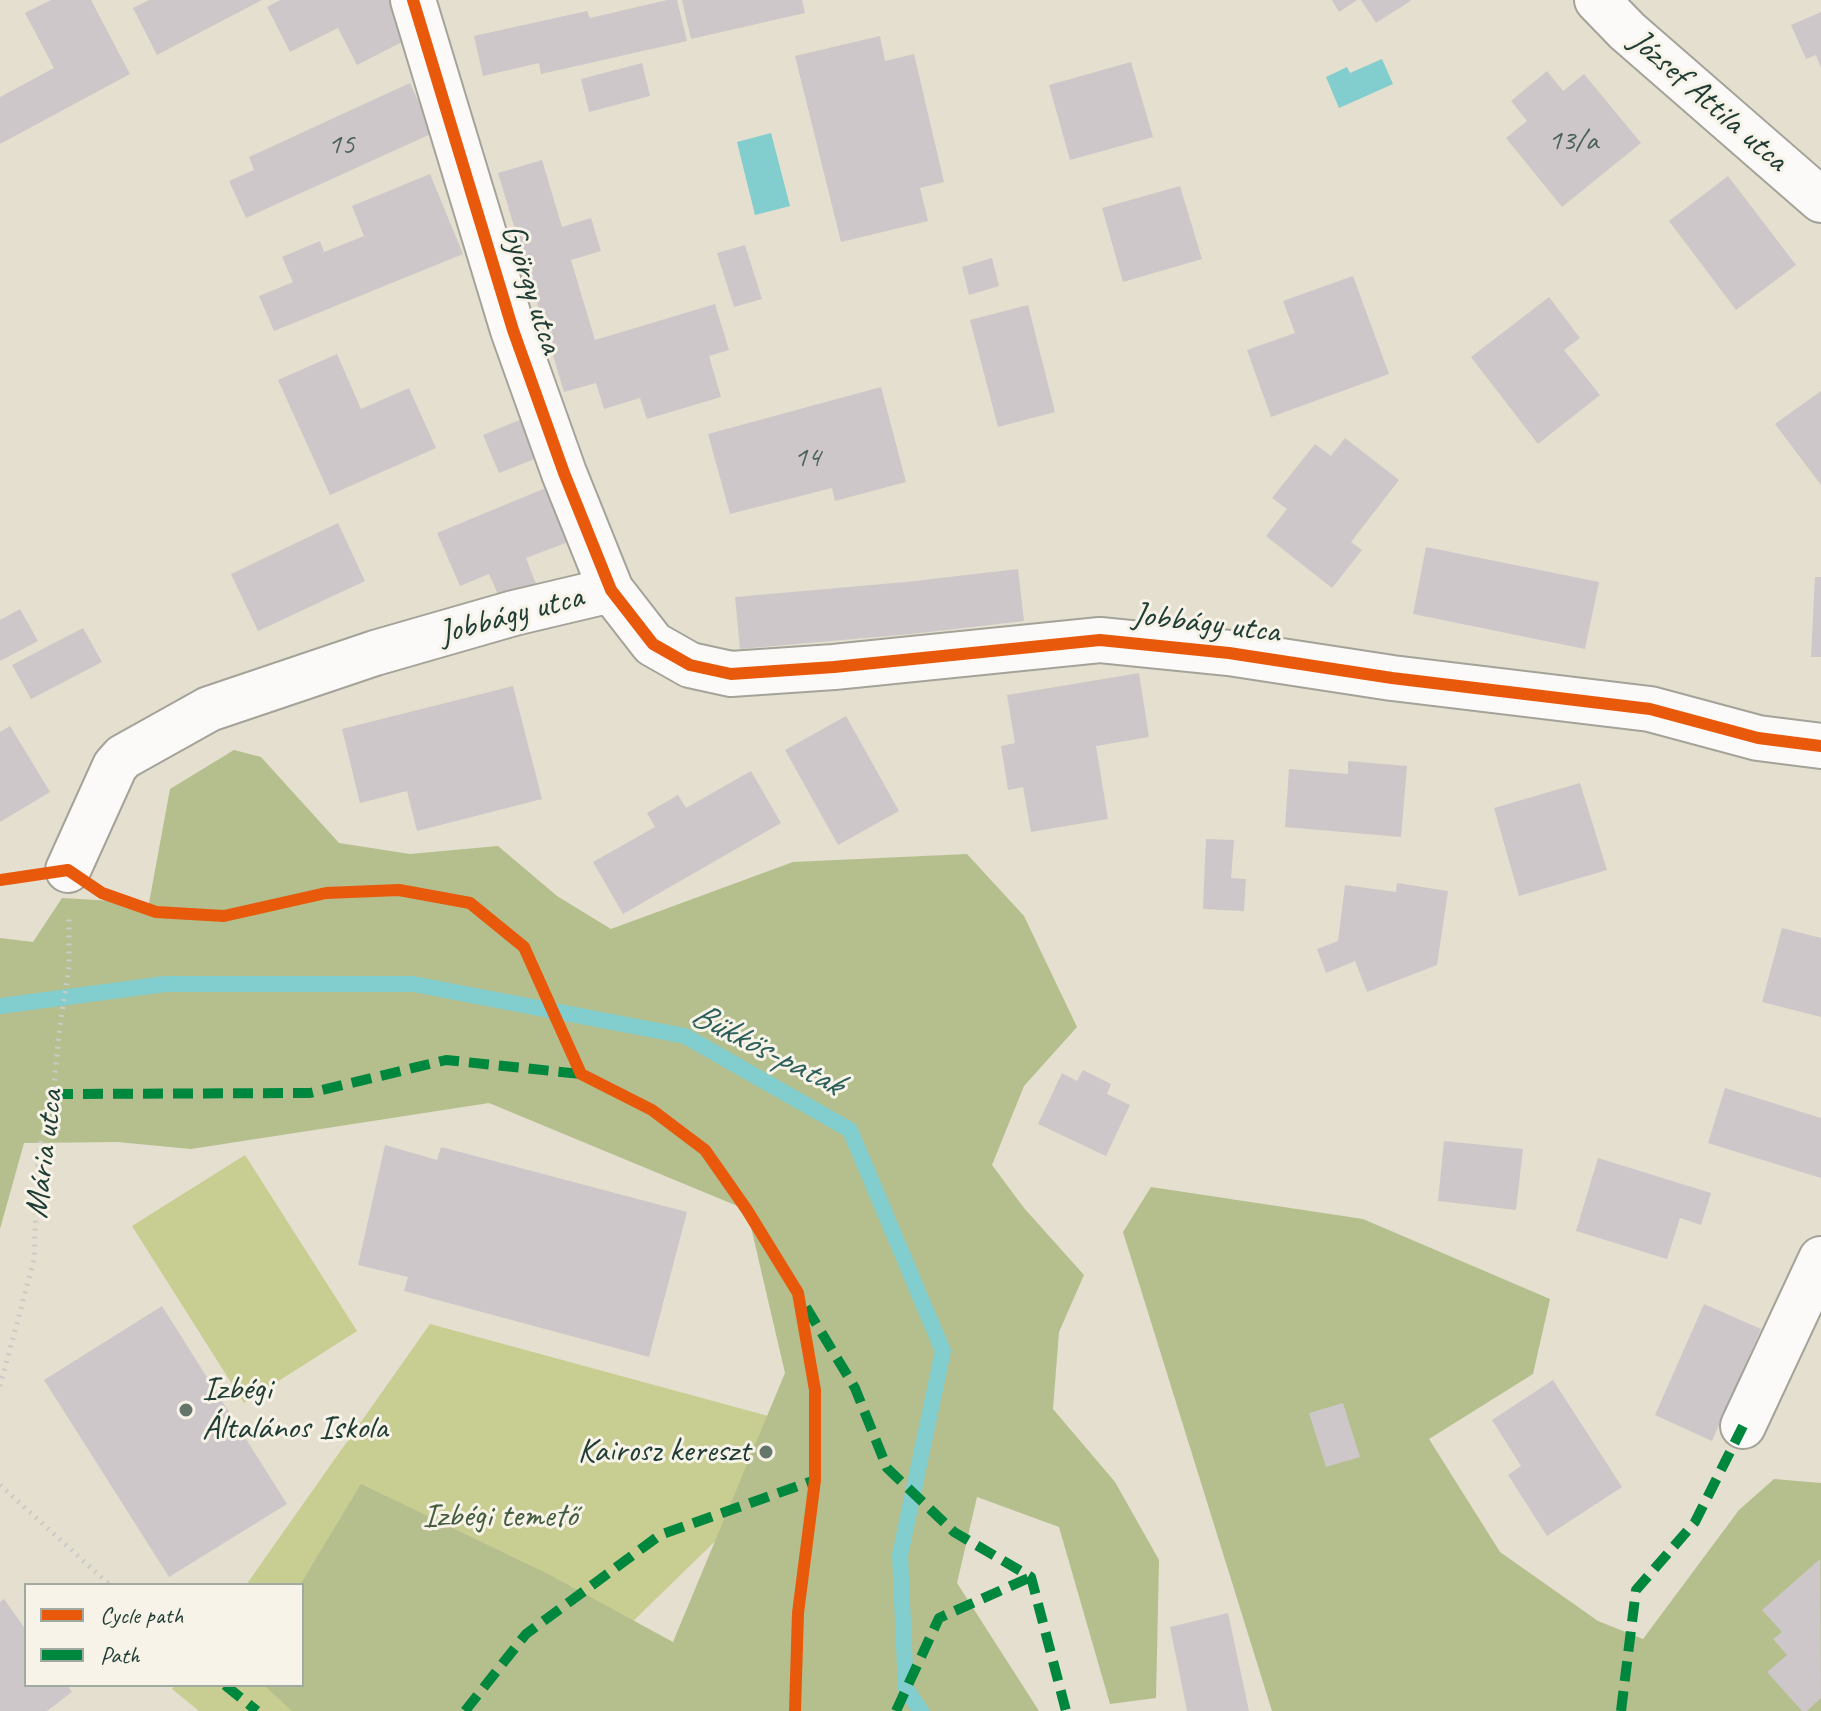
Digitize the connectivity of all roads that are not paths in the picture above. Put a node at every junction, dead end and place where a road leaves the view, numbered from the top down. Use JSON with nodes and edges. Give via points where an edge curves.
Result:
{"nodes":[{"id":1,"x":413,"y":0,"type":"edge"},
{"id":2,"x":1597,"y":0,"type":"edge"},
{"id":3,"x":1821,"y":200,"type":"edge"},
{"id":4,"x":611,"y":590,"type":"junction"},
{"id":5,"x":1821,"y":746,"type":"edge"},
{"id":6,"x":68,"y":870,"type":"dead end"},
{"id":7,"x":1821,"y":1259,"type":"edge"},
{"id":8,"x":1743,"y":1426,"type":"dead end"}],
"edges":[{"from":1,"to":4,"type":"street","name":"György utca","via":[[513,330]]},
{"from":2,"to":3,"type":"street","name":"József Attila utca"},
{"from":4,"to":5,"type":"street","name":"Jobbágy utca","via":[[653,644],[690,665],[731,674],[1100,640],[1650,709],[1758,738]]},
{"from":4,"to":6,"type":"street","name":"Jobbágy utca","via":[[375,653],[209,709],[115,766]]},
{"from":7,"to":8,"type":"street"}]}
